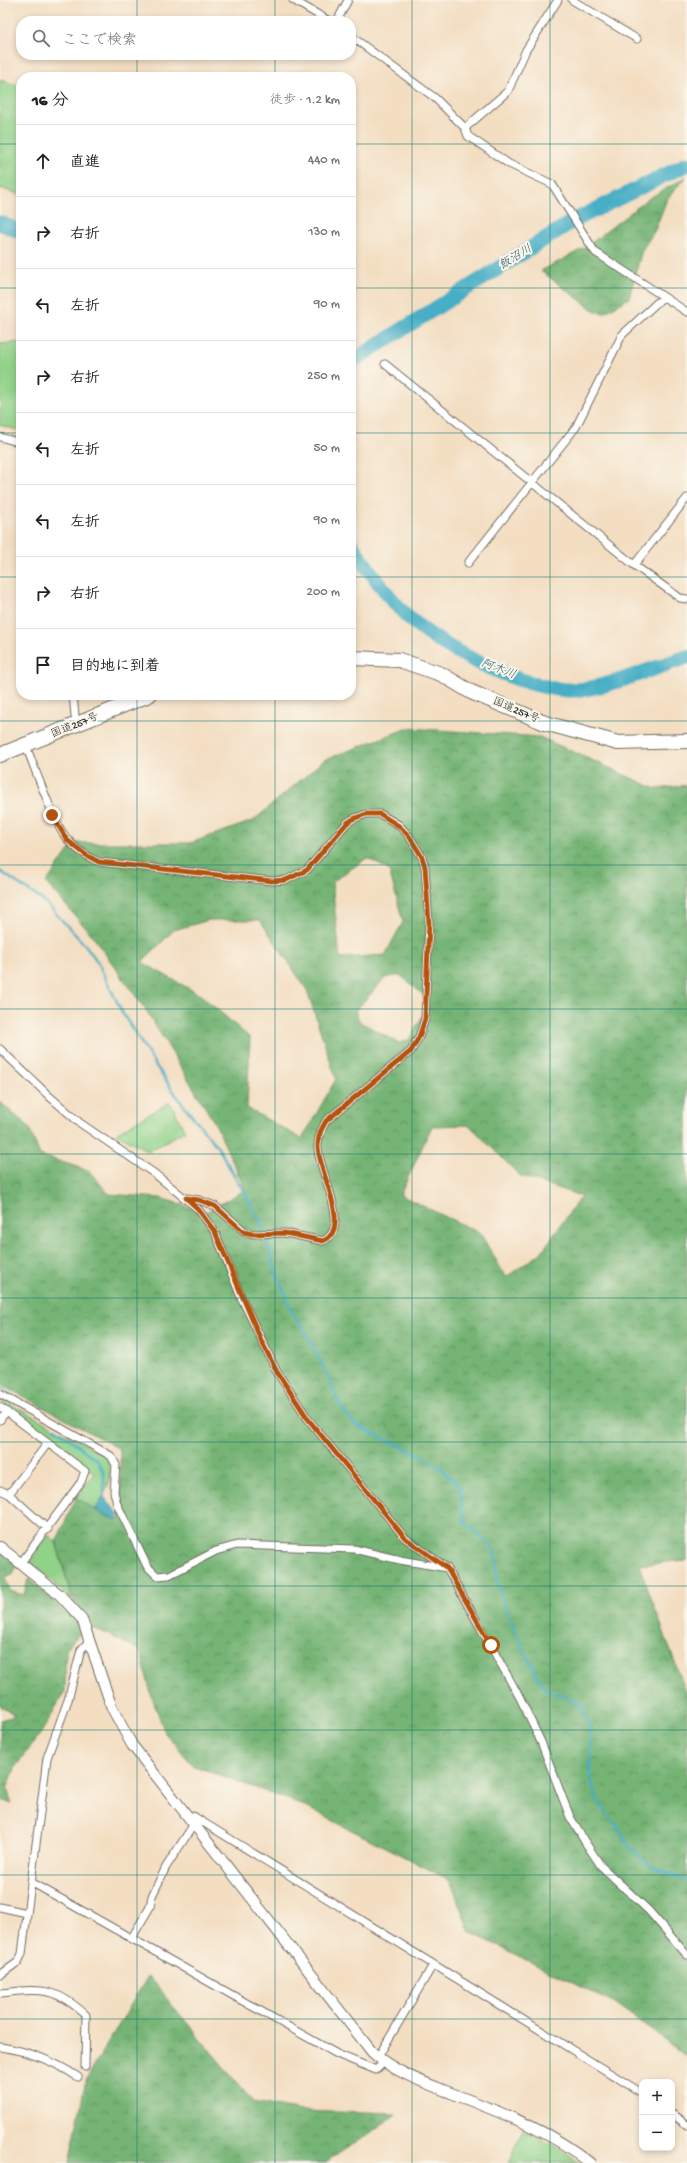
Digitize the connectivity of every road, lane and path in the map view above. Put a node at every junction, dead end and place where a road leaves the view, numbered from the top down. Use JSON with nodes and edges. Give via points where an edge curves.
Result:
{"nodes":[{"id":1,"x":293,"y":0,"type":"edge"},
{"id":2,"x":348,"y":0,"type":"edge"},
{"id":3,"x":558,"y":0,"type":"edge"},
{"id":4,"x":572,"y":0,"type":"edge"},
{"id":5,"x":320,"y":16,"type":"edge"},
{"id":6,"x":340,"y":16,"type":"edge"},
{"id":7,"x":637,"y":39,"type":"dead end"},
{"id":8,"x":356,"y":40,"type":"edge"},
{"id":9,"x":465,"y":128,"type":"junction"},
{"id":10,"x":663,"y":297,"type":"junction"},
{"id":11,"x":687,"y":312,"type":"edge"},
{"id":12,"x":385,"y":364,"type":"dead end"},
{"id":13,"x":0,"y":437,"type":"edge"},
{"id":14,"x":16,"y":442,"type":"edge"},
{"id":15,"x":532,"y":484,"type":"junction"},
{"id":16,"x":687,"y":498,"type":"edge"},
{"id":17,"x":468,"y":563,"type":"dead end"},
{"id":18,"x":634,"y":565,"type":"junction"},
{"id":19,"x":687,"y":599,"type":"edge"},
{"id":20,"x":356,"y":658,"type":"edge"},
{"id":21,"x":73,"y":700,"type":"edge"},
{"id":22,"x":136,"y":700,"type":"edge"},
{"id":23,"x":76,"y":726,"type":"junction"},
{"id":24,"x":687,"y":741,"type":"edge"},
{"id":25,"x":26,"y":745,"type":"junction"},
{"id":26,"x":0,"y":755,"type":"edge"},
{"id":27,"x":0,"y":1049,"type":"edge"},
{"id":28,"x":186,"y":1198,"type":"junction"},
{"id":29,"x":0,"y":1394,"type":"edge"},
{"id":30,"x":3,"y":1409,"type":"edge"},
{"id":31,"x":0,"y":1420,"type":"edge"},
{"id":32,"x":48,"y":1442,"type":"junction"},
{"id":33,"x":0,"y":1490,"type":"edge"},
{"id":34,"x":9,"y":1494,"type":"junction"},
{"id":35,"x":48,"y":1529,"type":"junction"},
{"id":36,"x":0,"y":1547,"type":"edge"},
{"id":37,"x":20,"y":1564,"type":"junction"},
{"id":38,"x":447,"y":1568,"type":"junction"},
{"id":39,"x":88,"y":1642,"type":"junction"},
{"id":40,"x":191,"y":1820,"type":"junction"},
{"id":41,"x":31,"y":1882,"type":"junction"},
{"id":42,"x":0,"y":1907,"type":"edge"},
{"id":43,"x":27,"y":1913,"type":"junction"},
{"id":44,"x":132,"y":1939,"type":"junction"},
{"id":45,"x":687,"y":1955,"type":"edge"},
{"id":46,"x":433,"y":1965,"type":"junction"},
{"id":47,"x":0,"y":1975,"type":"edge"},
{"id":48,"x":0,"y":1992,"type":"edge"},
{"id":49,"x":0,"y":2047,"type":"edge"},
{"id":50,"x":381,"y":2059,"type":"junction"},
{"id":51,"x":85,"y":2067,"type":"dead end"},
{"id":52,"x":78,"y":2077,"type":"dead end"},
{"id":53,"x":639,"y":2091,"type":"edge"},
{"id":54,"x":673,"y":2115,"type":"edge"},
{"id":55,"x":687,"y":2125,"type":"edge"},
{"id":56,"x":590,"y":2163,"type":"edge"}],
"edges":[{"from":1,"to":5,"type":"street"},
{"from":2,"to":6,"type":"street"},
{"from":3,"to":9,"type":"street","via":[[526,50],[508,91]]},
{"from":4,"to":7,"type":"street"},
{"from":8,"to":9,"type":"street","via":[[435,98]]},
{"from":9,"to":10,"type":"street","via":[[468,136],[509,164],[552,184],[595,252]]},
{"from":10,"to":11,"type":"street"},
{"from":10,"to":15,"type":"street","via":[[622,335],[576,427]]},
{"from":12,"to":15,"type":"street"},
{"from":13,"to":14,"type":"street"},
{"from":15,"to":17,"type":"street"},
{"from":15,"to":18,"type":"street"},
{"from":16,"to":18,"type":"street"},
{"from":18,"to":19,"type":"street","via":[[680,598]]},
{"from":20,"to":24,"type":"highway","name":"国道257号","via":[[400,660],[441,674],[471,692],[545,723],[618,743]]},
{"from":21,"to":23,"type":"street"},
{"from":22,"to":23,"type":"highway","name":"国道257号"},
{"from":23,"to":25,"type":"highway","name":"国道257号"},
{"from":25,"to":26,"type":"highway","name":"国道257号"},
{"from":25,"to":28,"type":"street","via":[[57,827],[67,840],[99,862],[272,881],[286,880],[307,870],[353,819],[374,813],[387,817],[399,826],[409,836],[422,857],[427,876],[429,923],[425,1019],[411,1051],[326,1121],[321,1129],[318,1145],[336,1222],[330,1236],[323,1241],[285,1233],[244,1232],[215,1206]]},
{"from":27,"to":28,"type":"street","via":[[80,1123],[156,1174]]},
{"from":28,"to":38,"type":"street","via":[[215,1232],[261,1340],[277,1372],[308,1419],[405,1538]]},
{"from":29,"to":38,"type":"street","via":[[111,1456],[116,1465],[114,1492],[117,1504],[146,1566],[157,1576],[169,1575],[216,1551],[237,1545],[354,1549]]},
{"from":30,"to":31,"type":"street"},
{"from":30,"to":32,"type":"street"},
{"from":32,"to":34,"type":"street"},
{"from":32,"to":35,"type":"street","via":[[82,1468],[85,1474]]},
{"from":33,"to":34,"type":"street"},
{"from":34,"to":35,"type":"street"},
{"from":35,"to":37,"type":"street"},
{"from":36,"to":37,"type":"street"},
{"from":37,"to":39,"type":"street","via":[[60,1596],[82,1619]]},
{"from":38,"to":45,"type":"street","via":[[520,1698],[541,1742],[570,1818],[601,1866],[649,1911]]},
{"from":39,"to":40,"type":"street","via":[[122,1729],[146,1765]]},
{"from":39,"to":41,"type":"street","via":[[82,1650],[68,1700],[47,1758]]},
{"from":40,"to":44,"type":"street"},
{"from":40,"to":46,"type":"street","via":[[193,1816]]},
{"from":40,"to":50,"type":"street","via":[[366,2044]]},
{"from":41,"to":43,"type":"street"},
{"from":41,"to":44,"type":"street"},
{"from":42,"to":43,"type":"street"},
{"from":43,"to":47,"type":"street","via":[[22,1954],[18,1962]]},
{"from":44,"to":50,"type":"street","via":[[337,2054],[370,2069],[380,2068]]},
{"from":46,"to":50,"type":"street"},
{"from":46,"to":53,"type":"street"},
{"from":48,"to":51,"type":"street","via":[[53,1992],[73,2003],[86,2015]]},
{"from":49,"to":52,"type":"street","via":[[16,2049],[59,2064]]},
{"from":50,"to":56,"type":"street","via":[[416,2079],[540,2131],[563,2143]]},
{"from":54,"to":55,"type":"street"}]}
